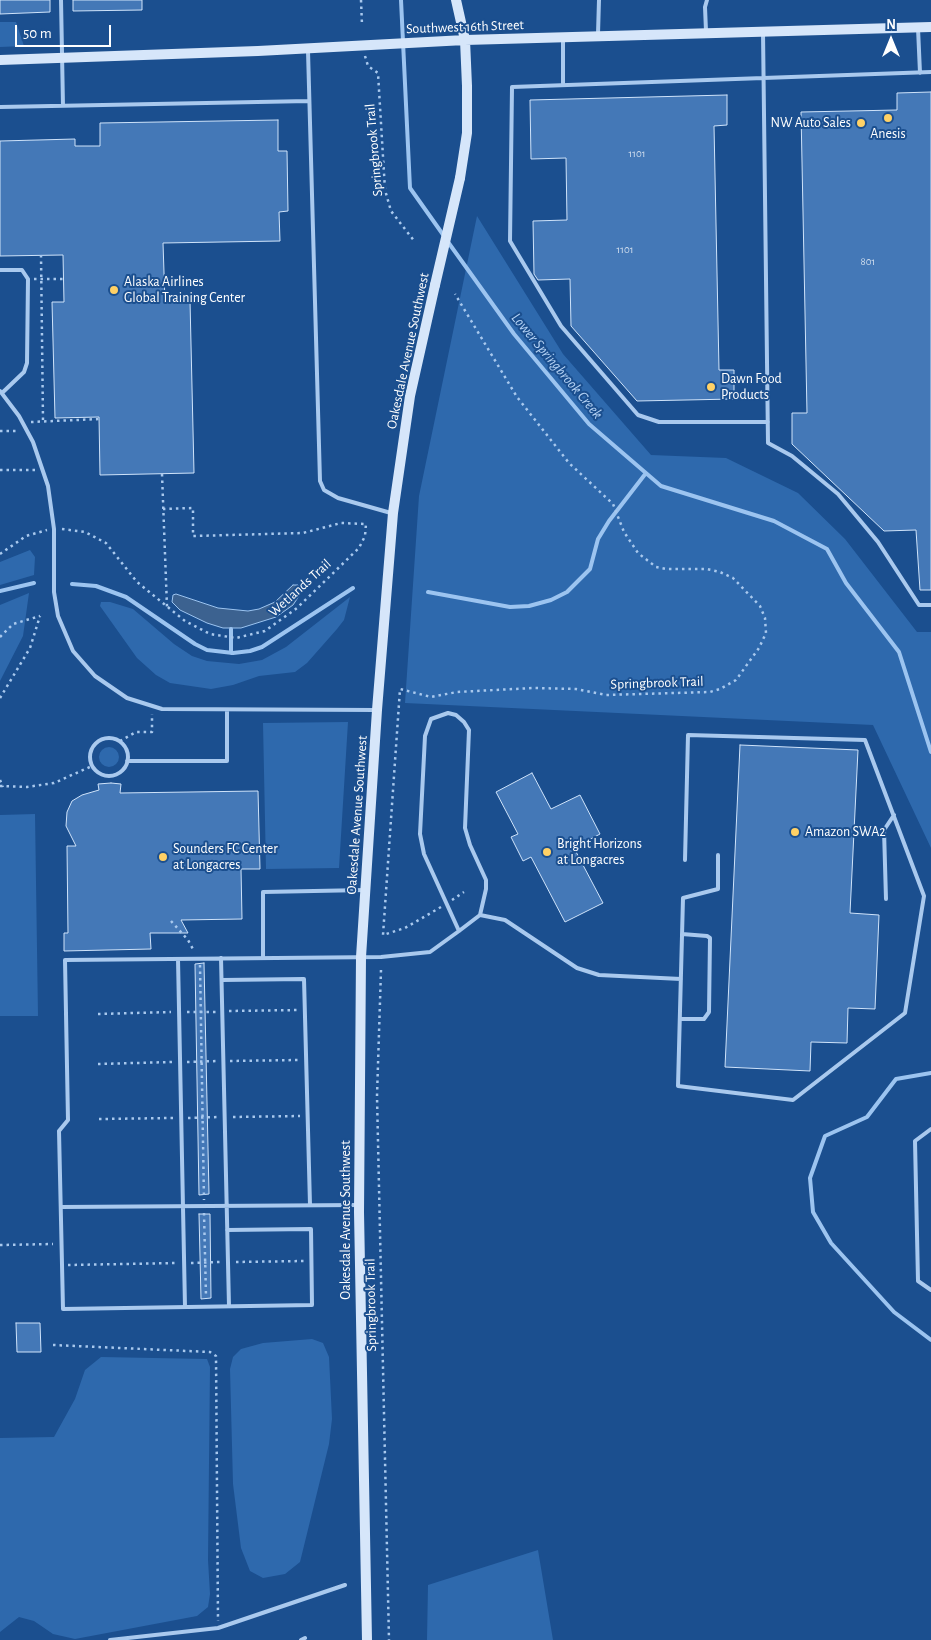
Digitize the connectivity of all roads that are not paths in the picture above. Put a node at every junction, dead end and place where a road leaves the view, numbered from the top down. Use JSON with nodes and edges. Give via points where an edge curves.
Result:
{"nodes":[{"id":1,"x":61,"y":0,"type":"edge"},
{"id":2,"x":456,"y":0,"type":"edge"},
{"id":3,"x":599,"y":0,"type":"edge"},
{"id":4,"x":708,"y":0,"type":"edge"},
{"id":5,"x":931,"y":27,"type":"edge"},
{"id":6,"x":918,"y":28,"type":"junction"},
{"id":7,"x":762,"y":32,"type":"junction"},
{"id":8,"x":706,"y":34,"type":"junction"},
{"id":9,"x":598,"y":37,"type":"junction"},
{"id":10,"x":563,"y":38,"type":"junction"},
{"id":11,"x":465,"y":40,"type":"junction"},
{"id":12,"x":308,"y":48,"type":"junction"},
{"id":13,"x":63,"y":58,"type":"junction"},
{"id":14,"x":0,"y":60,"type":"edge"},
{"id":15,"x":931,"y":72,"type":"edge"},
{"id":16,"x":920,"y":73,"type":"junction"},
{"id":17,"x":763,"y":78,"type":"junction"},
{"id":18,"x":563,"y":84,"type":"junction"},
{"id":19,"x":309,"y":101,"type":"junction"},
{"id":20,"x":64,"y":106,"type":"junction"},
{"id":21,"x":0,"y":107,"type":"edge"},
{"id":22,"x":0,"y":270,"type":"edge"},
{"id":23,"x":1,"y":392,"type":"edge"},
{"id":24,"x":768,"y":422,"type":"junction"},
{"id":25,"x":393,"y":513,"type":"junction"},
{"id":26,"x":931,"y":605,"type":"edge"},
{"id":27,"x":227,"y":710,"type":"junction"},
{"id":28,"x":377,"y":710,"type":"junction"},
{"id":29,"x":127,"y":761,"type":"junction"},
{"id":30,"x":894,"y":815,"type":"junction"},
{"id":31,"x":718,"y":855,"type":"dead end"},
{"id":32,"x":685,"y":860,"type":"dead end"},
{"id":33,"x":365,"y":890,"type":"junction"},
{"id":34,"x":924,"y":896,"type":"junction"},
{"id":35,"x":931,"y":896,"type":"edge"},
{"id":36,"x":886,"y":899,"type":"dead end"},
{"id":37,"x":480,"y":915,"type":"junction"},
{"id":38,"x":459,"y":931,"type":"junction"},
{"id":39,"x":682,"y":934,"type":"junction"},
{"id":40,"x":361,"y":957,"type":"junction"},
{"id":41,"x":222,"y":958,"type":"junction"},
{"id":42,"x":263,"y":958,"type":"junction"},
{"id":43,"x":178,"y":959,"type":"junction"},
{"id":44,"x":681,"y":979,"type":"junction"},
{"id":45,"x":222,"y":980,"type":"junction"},
{"id":46,"x":680,"y":1019,"type":"junction"},
{"id":47,"x":931,"y":1129,"type":"edge"},
{"id":48,"x":310,"y":1205,"type":"junction"},
{"id":49,"x":359,"y":1205,"type":"junction"},
{"id":50,"x":183,"y":1206,"type":"junction"},
{"id":51,"x":227,"y":1206,"type":"junction"},
{"id":52,"x":61,"y":1208,"type":"junction"},
{"id":53,"x":227,"y":1230,"type":"junction"},
{"id":54,"x":931,"y":1290,"type":"edge"},
{"id":55,"x":229,"y":1306,"type":"junction"},
{"id":56,"x":185,"y":1307,"type":"junction"},
{"id":57,"x":344,"y":1585,"type":"dead end"},
{"id":58,"x":110,"y":1640,"type":"edge"},
{"id":59,"x":367,"y":1640,"type":"edge"}],
"edges":[{"from":1,"to":13,"type":"lane"},
{"from":2,"to":11,"type":"street","name":"Oakesdale Avenue Southwest"},
{"from":3,"to":9,"type":"lane"},
{"from":4,"to":8,"type":"lane","via":[[705,7]]},
{"from":5,"to":6,"type":"street","name":"Southwest 16th Street"},
{"from":6,"to":7,"type":"street","name":"Southwest 16th Street"},
{"from":6,"to":16,"type":"lane"},
{"from":7,"to":8,"type":"street","name":"Southwest 16th Street"},
{"from":7,"to":17,"type":"lane"},
{"from":8,"to":9,"type":"street","name":"Southwest 16th Street"},
{"from":9,"to":10,"type":"street","name":"Southwest 16th Street"},
{"from":10,"to":11,"type":"street","name":"Southwest 16th Street"},
{"from":10,"to":18,"type":"lane"},
{"from":11,"to":12,"type":"street","name":"Southwest 16th Street","via":[[366,49]]},
{"from":11,"to":25,"type":"street","name":"Oakesdale Avenue Southwest","bridge":true,"via":[[467,133],[460,178],[410,396]]},
{"from":12,"to":13,"type":"street","name":"Southwest 16th Street"},
{"from":12,"to":19,"type":"lane"},
{"from":13,"to":14,"type":"street","name":"Southwest 16th Street"},
{"from":13,"to":20,"type":"lane"},
{"from":15,"to":16,"type":"lane"},
{"from":16,"to":17,"type":"lane"},
{"from":17,"to":18,"type":"lane"},
{"from":17,"to":24,"type":"lane"},
{"from":18,"to":24,"type":"lane","via":[[512,87],[510,231],[510,241],[561,326],[638,415],[659,422]]},
{"from":19,"to":20,"type":"lane"},
{"from":19,"to":25,"type":"lane","via":[[321,486],[338,498]]},
{"from":20,"to":21,"type":"lane"},
{"from":22,"to":23,"type":"lane","via":[[22,270],[28,279],[27,363],[24,372]]},
{"from":23,"to":27,"type":"lane","via":[[33,442],[44,470],[53,511],[54,592],[58,616],[74,651],[89,670],[114,691],[146,706],[172,710]]},
{"from":24,"to":26,"type":"lane","via":[[768,444],[792,456],[838,494],[878,542],[919,605]]},
{"from":25,"to":28,"type":"street","name":"Oakesdale Avenue Southwest"},
{"from":27,"to":28,"type":"lane"},
{"from":27,"to":29,"type":"lane","via":[[227,760]]},
{"from":28,"to":33,"type":"street","name":"Oakesdale Avenue Southwest"},
{"from":29,"to":29,"type":"lane","via":[[128,754],[120,741],[106,738],[93,745],[90,752],[92,766],[97,772],[112,776],[119,773]]},
{"from":30,"to":32,"type":"lane","via":[[865,740],[688,735]]},
{"from":30,"to":34,"type":"lane"},
{"from":30,"to":36,"type":"lane","via":[[884,830]]},
{"from":31,"to":39,"type":"lane","via":[[718,889],[683,898]]},
{"from":33,"to":40,"type":"street","name":"Oakesdale Avenue Southwest"},
{"from":33,"to":42,"type":"lane","via":[[263,892]]},
{"from":34,"to":35,"type":"lane"},
{"from":34,"to":46,"type":"lane","via":[[905,1013],[793,1100],[678,1086]]},
{"from":37,"to":38,"type":"lane"},
{"from":37,"to":38,"type":"lane","via":[[486,880],[465,828],[468,730],[456,715],[448,713],[431,719],[425,736],[420,834],[424,854]]},
{"from":37,"to":44,"type":"lane","via":[[504,920],[577,968],[599,975]]},
{"from":38,"to":40,"type":"lane","via":[[430,952]]},
{"from":39,"to":44,"type":"lane"},
{"from":39,"to":46,"type":"lane","via":[[710,938],[710,1002],[704,1019]]},
{"from":40,"to":42,"type":"lane"},
{"from":40,"to":49,"type":"street","name":"Oakesdale Avenue Southwest"},
{"from":41,"to":42,"type":"lane"},
{"from":41,"to":43,"type":"lane"},
{"from":41,"to":45,"type":"lane"},
{"from":43,"to":50,"type":"lane"},
{"from":43,"to":52,"type":"lane","via":[[65,960],[68,1120],[59,1131]]},
{"from":44,"to":46,"type":"lane"},
{"from":45,"to":48,"type":"lane","via":[[304,979]]},
{"from":45,"to":51,"type":"lane"},
{"from":47,"to":54,"type":"lane","via":[[915,1141],[918,1281]]},
{"from":48,"to":49,"type":"lane"},
{"from":48,"to":51,"type":"lane"},
{"from":49,"to":59,"type":"street","name":"Oakesdale Avenue Southwest"},
{"from":50,"to":51,"type":"lane"},
{"from":50,"to":52,"type":"lane"},
{"from":50,"to":56,"type":"lane"},
{"from":51,"to":53,"type":"lane"},
{"from":52,"to":56,"type":"lane","via":[[63,1309]]},
{"from":53,"to":55,"type":"lane"},
{"from":53,"to":55,"type":"lane","via":[[311,1229],[312,1305]]},
{"from":55,"to":56,"type":"lane"},
{"from":57,"to":58,"type":"lane","via":[[218,1628]]}]}
